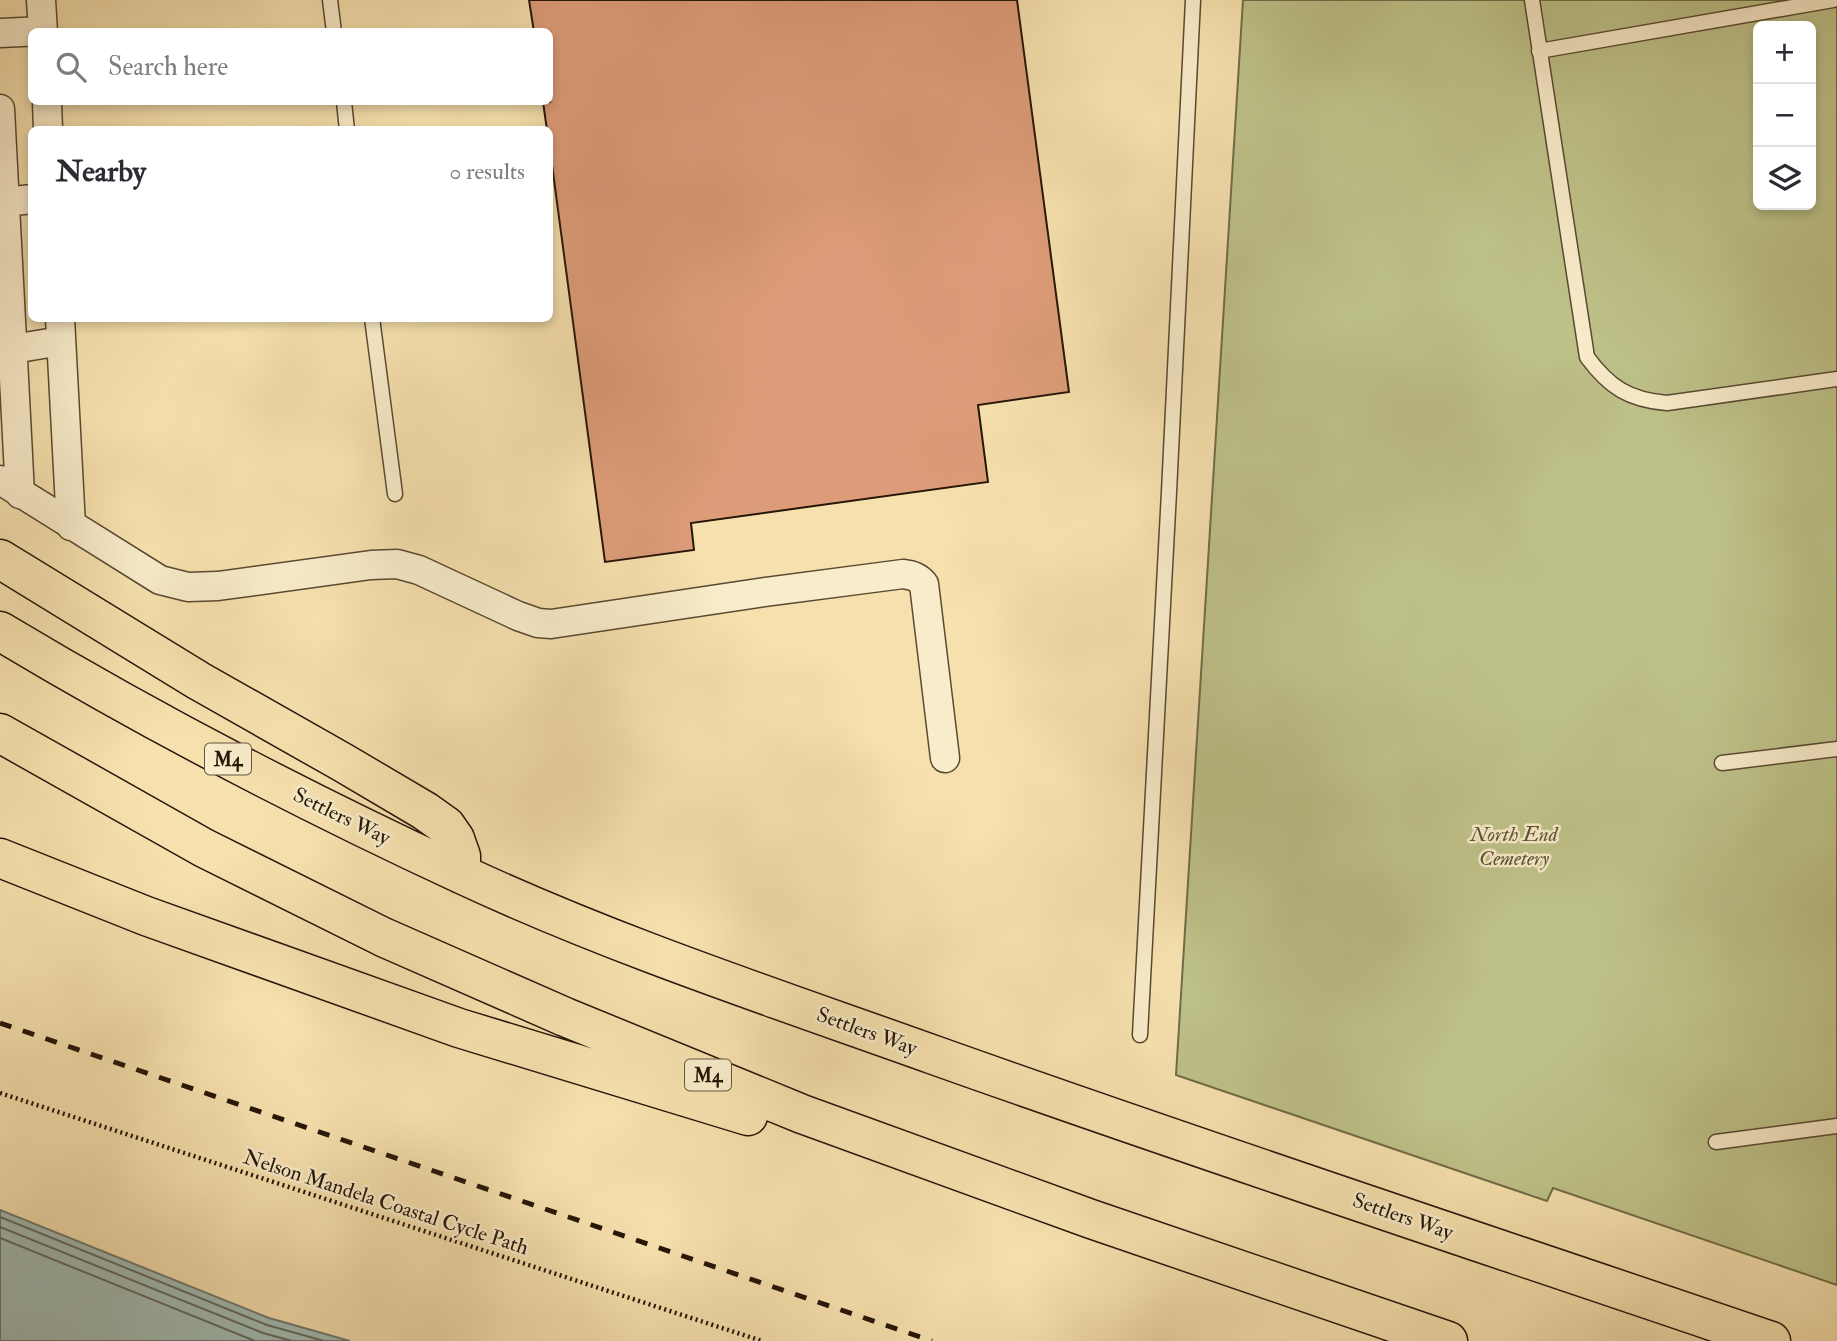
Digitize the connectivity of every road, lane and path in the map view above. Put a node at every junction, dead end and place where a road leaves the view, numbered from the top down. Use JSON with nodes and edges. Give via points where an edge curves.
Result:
{"nodes":[{"id":1,"x":41,"y":0,"type":"edge"},
{"id":2,"x":330,"y":0,"type":"edge"},
{"id":3,"x":1192,"y":0,"type":"edge"},
{"id":4,"x":1532,"y":0,"type":"edge"},
{"id":5,"x":1833,"y":0,"type":"edge"},
{"id":6,"x":43,"y":28,"type":"edge"},
{"id":7,"x":334,"y":28,"type":"edge"},
{"id":8,"x":28,"y":32,"type":"edge"},
{"id":9,"x":0,"y":33,"type":"edge"},
{"id":10,"x":1539,"y":51,"type":"junction"},
{"id":11,"x":47,"y":105,"type":"edge"},
{"id":12,"x":344,"y":105,"type":"edge"},
{"id":13,"x":0,"y":109,"type":"edge"},
{"id":14,"x":48,"y":126,"type":"edge"},
{"id":15,"x":347,"y":126,"type":"edge"},
{"id":16,"x":18,"y":200,"type":"edge"},
{"id":17,"x":373,"y":322,"type":"edge"},
{"id":18,"x":60,"y":330,"type":"edge"},
{"id":19,"x":13,"y":349,"type":"junction"},
{"id":20,"x":1837,"y":379,"type":"edge"},
{"id":21,"x":10,"y":487,"type":"edge"},
{"id":22,"x":395,"y":494,"type":"dead end"},
{"id":23,"x":71,"y":526,"type":"junction"},
{"id":24,"x":0,"y":559,"type":"edge"},
{"id":25,"x":0,"y":631,"type":"edge"},
{"id":26,"x":0,"y":733,"type":"edge"},
{"id":27,"x":1837,"y":749,"type":"edge"},
{"id":28,"x":945,"y":758,"type":"dead end"},
{"id":29,"x":1722,"y":763,"type":"dead end"},
{"id":30,"x":0,"y":858,"type":"edge"},
{"id":31,"x":461,"y":874,"type":"junction"},
{"id":32,"x":1140,"y":1035,"type":"dead end"},
{"id":33,"x":0,"y":1093,"type":"edge"},
{"id":34,"x":1837,"y":1126,"type":"edge"},
{"id":35,"x":1716,"y":1142,"type":"dead end"},
{"id":36,"x":1091,"y":1219,"type":"junction"},
{"id":37,"x":762,"y":1341,"type":"edge"},
{"id":38,"x":1448,"y":1341,"type":"edge"},
{"id":39,"x":1771,"y":1341,"type":"edge"}],
"edges":[{"from":1,"to":6,"type":"street"},
{"from":2,"to":7,"type":"lane"},
{"from":3,"to":32,"type":"lane"},
{"from":4,"to":10,"type":"lane"},
{"from":5,"to":10,"type":"lane"},
{"from":8,"to":9,"type":"street"},
{"from":10,"to":20,"type":"lane","via":[[1587,357],[1599,373],[1632,397],[1667,403]]},
{"from":11,"to":14,"type":"street"},
{"from":12,"to":15,"type":"lane"},
{"from":13,"to":16,"type":"street"},
{"from":16,"to":19,"type":"street"},
{"from":17,"to":22,"type":"lane"},
{"from":18,"to":19,"type":"street"},
{"from":18,"to":23,"type":"street"},
{"from":19,"to":21,"type":"street"},
{"from":21,"to":23,"type":"street"},
{"from":23,"to":28,"type":"street","via":[[160,580],[188,587],[397,564],[518,616],[551,624],[765,592],[913,576],[924,584]]},
{"from":24,"to":31,"type":"highway","via":[[425,811],[455,839]]},
{"from":25,"to":31,"type":"highway","name":"Settlers Way","number":"M4","via":[[251,771]]},
{"from":26,"to":36,"type":"highway","number":"M4","via":[[204,848],[383,937],[802,1114]]},
{"from":27,"to":29,"type":"lane"},
{"from":30,"to":36,"type":"highway","via":[[146,916],[459,1028]]},
{"from":31,"to":39,"type":"highway","name":"Settlers Way","number":"M4","via":[[660,958],[1051,1097]]},
{"from":33,"to":37,"type":"path","name":"Nelson Mandela Coastal Cycle Path"},
{"from":34,"to":35,"type":"lane"},
{"from":36,"to":38,"type":"highway","number":"M4"}]}
